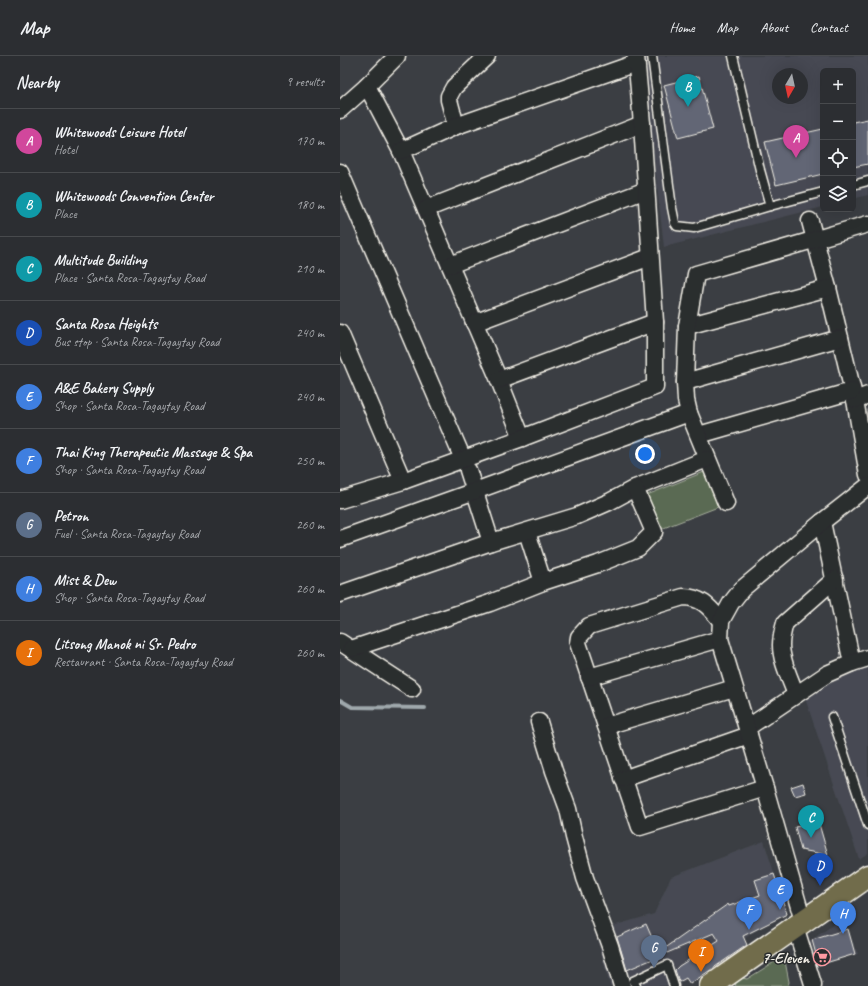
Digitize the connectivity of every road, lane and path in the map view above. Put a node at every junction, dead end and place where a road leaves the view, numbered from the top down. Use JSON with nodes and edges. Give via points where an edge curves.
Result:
{"nodes":[{"id":1,"x":397,"y":56,"type":"edge"},
{"id":2,"x":487,"y":56,"type":"edge"},
{"id":3,"x":652,"y":56,"type":"edge"},
{"id":4,"x":733,"y":56,"type":"edge"},
{"id":5,"x":636,"y":59,"type":"edge"},
{"id":6,"x":367,"y":86,"type":"junction"},
{"id":7,"x":340,"y":110,"type":"edge"},
{"id":8,"x":642,"y":124,"type":"junction"},
{"id":9,"x":456,"y":126,"type":"junction"},
{"id":10,"x":401,"y":151,"type":"junction"},
{"id":11,"x":340,"y":172,"type":"edge"},
{"id":12,"x":868,"y":181,"type":"edge"},
{"id":13,"x":856,"y":184,"type":"edge"},
{"id":14,"x":646,"y":190,"type":"junction"},
{"id":15,"x":820,"y":193,"type":"edge"},
{"id":16,"x":770,"y":206,"type":"junction"},
{"id":17,"x":426,"y":209,"type":"junction"},
{"id":18,"x":810,"y":221,"type":"dead end"},
{"id":19,"x":867,"y":228,"type":"edge"},
{"id":20,"x":814,"y":240,"type":"junction"},
{"id":21,"x":650,"y":257,"type":"junction"},
{"id":22,"x":450,"y":265,"type":"junction"},
{"id":23,"x":828,"y":288,"type":"junction"},
{"id":24,"x":655,"y":322,"type":"junction"},
{"id":25,"x":474,"y":323,"type":"junction"},
{"id":26,"x":688,"y":326,"type":"junction"},
{"id":27,"x":340,"y":333,"type":"edge"},
{"id":28,"x":840,"y":338,"type":"junction"},
{"id":29,"x":499,"y":380,"type":"junction"},
{"id":30,"x":685,"y":382,"type":"junction"},
{"id":31,"x":858,"y":396,"type":"edge"},
{"id":32,"x":689,"y":413,"type":"junction"},
{"id":33,"x":699,"y":435,"type":"junction"},
{"id":34,"x":522,"y":438,"type":"junction"},
{"id":35,"x":707,"y":459,"type":"junction"},
{"id":36,"x":466,"y":465,"type":"junction"},
{"id":37,"x":868,"y":476,"type":"edge"},
{"id":38,"x":403,"y":481,"type":"junction"},
{"id":39,"x":868,"y":486,"type":"edge"},
{"id":40,"x":635,"y":488,"type":"junction"},
{"id":41,"x":475,"y":491,"type":"junction"},
{"id":42,"x":341,"y":497,"type":"edge"},
{"id":43,"x":726,"y":503,"type":"dead end"},
{"id":44,"x":822,"y":522,"type":"junction"},
{"id":45,"x":527,"y":532,"type":"junction"},
{"id":46,"x":340,"y":539,"type":"edge"},
{"id":47,"x":491,"y":542,"type":"junction"},
{"id":48,"x":835,"y":579,"type":"junction"},
{"id":49,"x":543,"y":582,"type":"junction"},
{"id":50,"x":340,"y":594,"type":"edge"},
{"id":51,"x":721,"y":621,"type":"junction"},
{"id":52,"x":720,"y":639,"type":"junction"},
{"id":53,"x":345,"y":646,"type":"edge"},
{"id":54,"x":868,"y":658,"type":"edge"},
{"id":55,"x":852,"y":663,"type":"junction"},
{"id":56,"x":589,"y":677,"type":"junction"},
{"id":57,"x":734,"y":688,"type":"junction"},
{"id":58,"x":412,"y":689,"type":"dead end"},
{"id":59,"x":796,"y":695,"type":"junction"},
{"id":60,"x":832,"y":717,"type":"dead end"},
{"id":61,"x":539,"y":722,"type":"dead end"},
{"id":62,"x":606,"y":726,"type":"junction"},
{"id":63,"x":748,"y":731,"type":"junction"},
{"id":64,"x":623,"y":779,"type":"junction"},
{"id":65,"x":765,"y":788,"type":"junction"},
{"id":66,"x":868,"y":825,"type":"edge"},
{"id":67,"x":868,"y":876,"type":"edge"},
{"id":68,"x":799,"y":924,"type":"junction"},
{"id":69,"x":715,"y":985,"type":"edge"},
{"id":70,"x":622,"y":986,"type":"edge"},
{"id":71,"x":636,"y":986,"type":"edge"},
{"id":72,"x":674,"y":986,"type":"edge"},
{"id":73,"x":813,"y":986,"type":"edge"}],
"edges":[{"from":1,"to":6,"type":"street"},
{"from":2,"to":9,"type":"street","via":[[450,92],[449,100]]},
{"from":3,"to":16,"type":"lane","via":[[675,223],[678,226],[694,228]]},
{"from":4,"to":16,"type":"lane"},
{"from":5,"to":8,"type":"street"},
{"from":5,"to":9,"type":"street"},
{"from":6,"to":7,"type":"street"},
{"from":6,"to":10,"type":"street"},
{"from":8,"to":14,"type":"street"},
{"from":8,"to":17,"type":"street"},
{"from":9,"to":10,"type":"street"},
{"from":10,"to":17,"type":"street"},
{"from":11,"to":36,"type":"street"},
{"from":12,"to":13,"type":"lane"},
{"from":14,"to":21,"type":"street"},
{"from":14,"to":22,"type":"street"},
{"from":15,"to":16,"type":"lane"},
{"from":17,"to":22,"type":"street"},
{"from":18,"to":20,"type":"street"},
{"from":19,"to":20,"type":"street"},
{"from":20,"to":23,"type":"street"},
{"from":20,"to":26,"type":"street","via":[[696,274]]},
{"from":21,"to":24,"type":"street"},
{"from":21,"to":25,"type":"street"},
{"from":22,"to":25,"type":"street"},
{"from":23,"to":26,"type":"street"},
{"from":23,"to":28,"type":"street"},
{"from":24,"to":29,"type":"street"},
{"from":24,"to":34,"type":"street","via":[[655,387]]},
{"from":25,"to":29,"type":"street"},
{"from":26,"to":30,"type":"street"},
{"from":27,"to":38,"type":"street"},
{"from":28,"to":30,"type":"street"},
{"from":28,"to":31,"type":"street"},
{"from":29,"to":34,"type":"street"},
{"from":30,"to":32,"type":"street"},
{"from":31,"to":33,"type":"street"},
{"from":31,"to":37,"type":"street"},
{"from":32,"to":33,"type":"street"},
{"from":32,"to":41,"type":"street"},
{"from":33,"to":35,"type":"street"},
{"from":34,"to":36,"type":"street"},
{"from":35,"to":40,"type":"street"},
{"from":35,"to":43,"type":"street"},
{"from":36,"to":38,"type":"street"},
{"from":36,"to":41,"type":"street"},
{"from":38,"to":42,"type":"street"},
{"from":39,"to":44,"type":"street"},
{"from":40,"to":45,"type":"street","via":[[577,516]]},
{"from":40,"to":49,"type":"street","via":[[654,532],[638,548]]},
{"from":41,"to":46,"type":"street"},
{"from":41,"to":47,"type":"street"},
{"from":44,"to":48,"type":"street"},
{"from":44,"to":51,"type":"street","via":[[742,589]]},
{"from":45,"to":47,"type":"street"},
{"from":45,"to":49,"type":"street"},
{"from":47,"to":50,"type":"street"},
{"from":48,"to":55,"type":"street"},
{"from":48,"to":59,"type":"street","via":[[785,623],[781,646]]},
{"from":49,"to":53,"type":"street","via":[[490,603]]},
{"from":51,"to":52,"type":"street"},
{"from":51,"to":56,"type":"street","via":[[709,606],[692,597],[683,597],[589,626],[579,637],[578,642]]},
{"from":52,"to":56,"type":"street"},
{"from":52,"to":57,"type":"street"},
{"from":53,"to":58,"type":"street"},
{"from":54,"to":55,"type":"street"},
{"from":55,"to":59,"type":"street","via":[[828,674]]},
{"from":56,"to":62,"type":"street"},
{"from":57,"to":62,"type":"street"},
{"from":57,"to":63,"type":"street"},
{"from":59,"to":63,"type":"street"},
{"from":60,"to":66,"type":"lane"},
{"from":61,"to":70,"type":"street"},
{"from":62,"to":64,"type":"street"},
{"from":63,"to":64,"type":"street"},
{"from":63,"to":65,"type":"street"},
{"from":64,"to":65,"type":"street","via":[[640,828]]},
{"from":65,"to":68,"type":"street"},
{"from":67,"to":68,"type":"main road"},
{"from":68,"to":69,"type":"main road"},
{"from":68,"to":73,"type":"street"},
{"from":71,"to":72,"type":"lane","via":[[633,981],[667,965]]}]}
